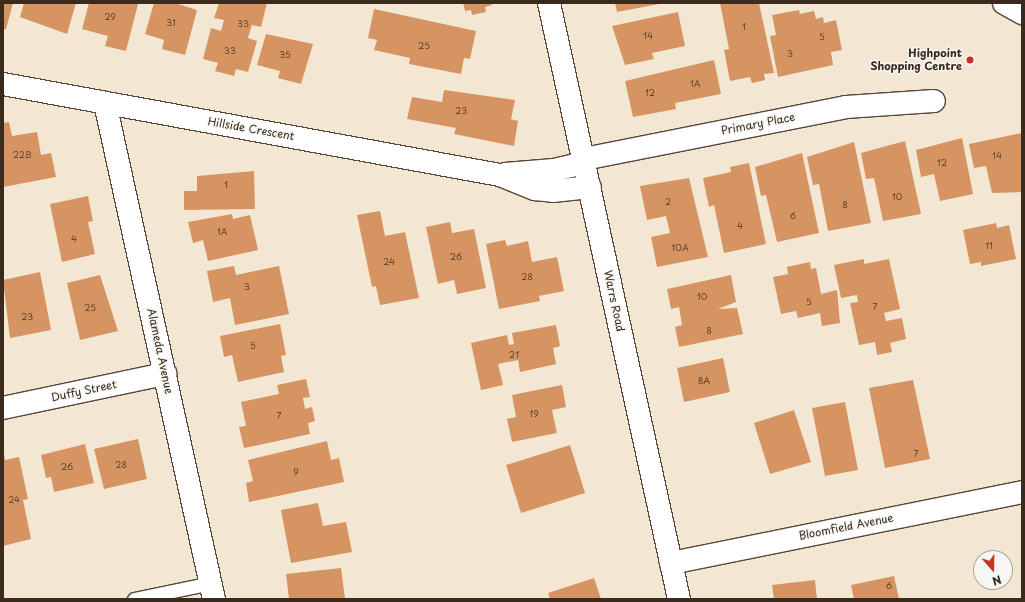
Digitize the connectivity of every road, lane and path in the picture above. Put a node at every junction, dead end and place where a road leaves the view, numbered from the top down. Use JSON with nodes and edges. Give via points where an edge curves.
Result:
{"nodes":[{"id":1,"x":549,"y":3,"type":"edge"},
{"id":2,"x":1004,"y":3,"type":"edge"},
{"id":3,"x":1022,"y":13,"type":"edge"},
{"id":4,"x":3,"y":84,"type":"edge"},
{"id":5,"x":934,"y":101,"type":"dead end"},
{"id":6,"x":105,"y":103,"type":"junction"},
{"id":7,"x":584,"y":161,"type":"junction"},
{"id":8,"x":500,"y":175,"type":"junction"},
{"id":9,"x":590,"y":187,"type":"junction"},
{"id":10,"x":165,"y":374,"type":"junction"},
{"id":11,"x":3,"y":408,"type":"edge"},
{"id":12,"x":1022,"y":492,"type":"edge"},
{"id":13,"x":671,"y":563,"type":"junction"},
{"id":14,"x":213,"y":591,"type":"edge"},
{"id":15,"x":134,"y":599,"type":"edge"},
{"id":16,"x":679,"y":599,"type":"edge"}],
"edges":[{"from":1,"to":7,"type":"street","name":"Warrs Road"},
{"from":2,"to":3,"type":"street"},
{"from":4,"to":6,"type":"street","name":"Hillside Crescent"},
{"from":5,"to":7,"type":"street","name":"Primary Place","via":[[846,107]]},
{"from":6,"to":8,"type":"street","name":"Hillside Crescent"},
{"from":6,"to":10,"type":"street","name":"Alameda Avenue"},
{"from":7,"to":8,"type":"street","name":"Hillside Crescent","via":[[554,170]]},
{"from":7,"to":9,"type":"street","name":"Warrs Road"},
{"from":8,"to":9,"type":"street","name":"Hillside Crescent","via":[[535,189],[553,191]]},
{"from":9,"to":13,"type":"street","name":"Warrs Road"},
{"from":10,"to":11,"type":"street","name":"Duffy Street"},
{"from":10,"to":14,"type":"street","name":"Alameda Avenue"},
{"from":12,"to":13,"type":"street","name":"Bloomfield Avenue"},
{"from":13,"to":16,"type":"street","name":"Warrs Road"},
{"from":14,"to":15,"type":"lane"}]}
